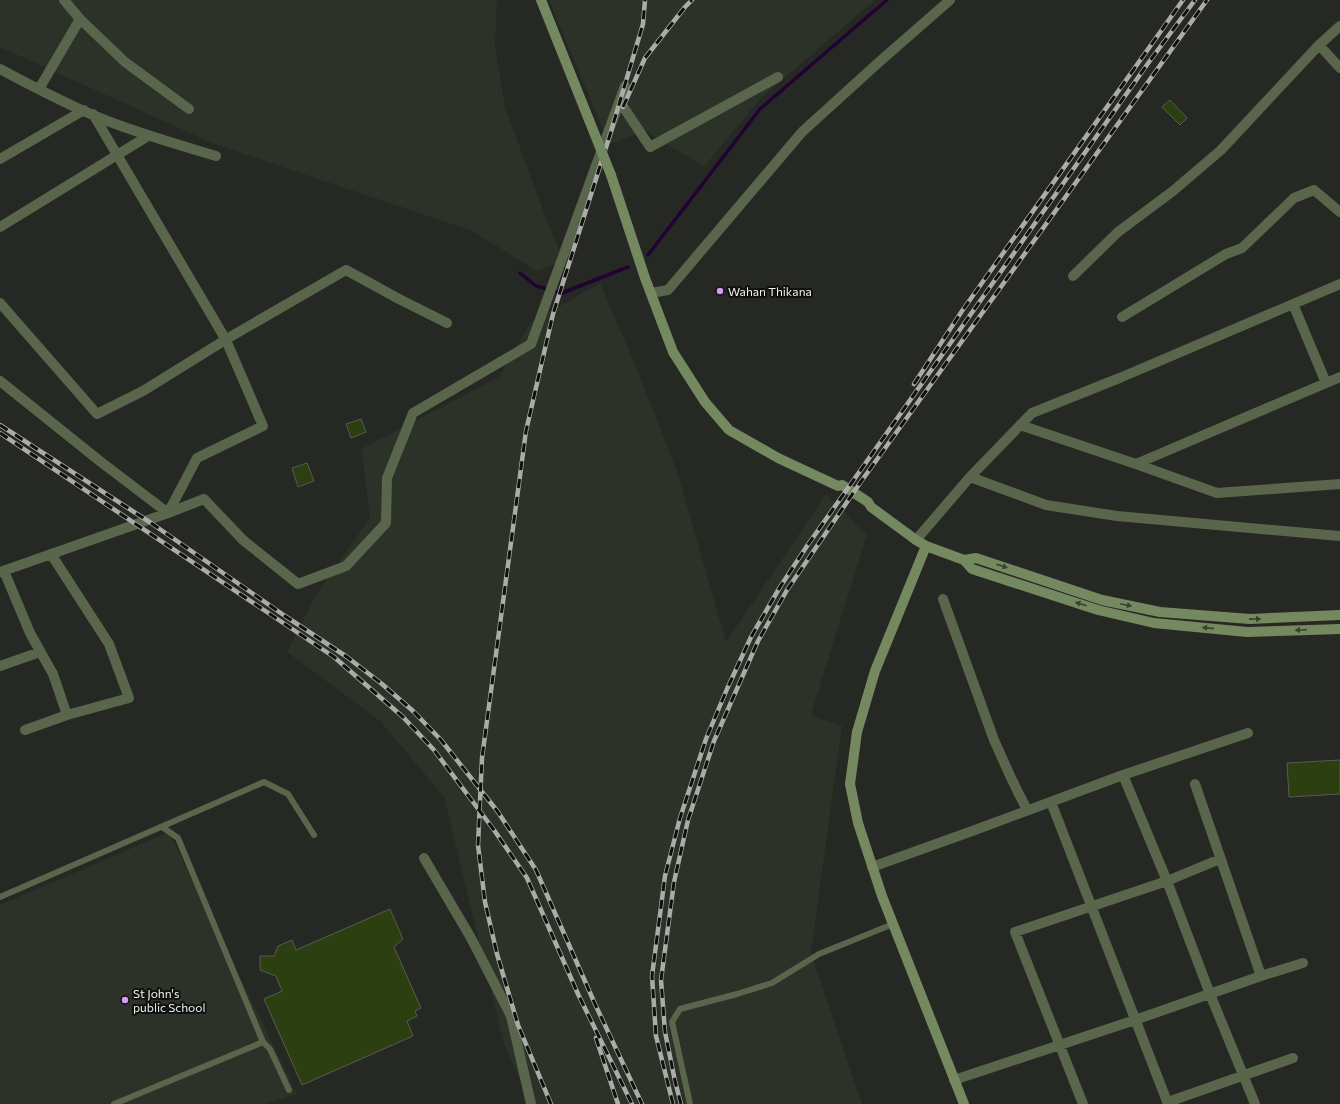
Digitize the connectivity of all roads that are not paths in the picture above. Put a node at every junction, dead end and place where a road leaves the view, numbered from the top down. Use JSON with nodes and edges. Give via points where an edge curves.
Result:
{"nodes":[{"id":1,"x":64,"y":0,"type":"edge"},
{"id":2,"x":541,"y":0,"type":"edge"},
{"id":3,"x":950,"y":0,"type":"edge"},
{"id":4,"x":80,"y":19,"type":"junction"},
{"id":5,"x":1340,"y":26,"type":"edge"},
{"id":6,"x":1319,"y":45,"type":"junction"},
{"id":7,"x":1340,"y":68,"type":"edge"},
{"id":8,"x":0,"y":69,"type":"edge"},
{"id":9,"x":778,"y":77,"type":"dead end"},
{"id":10,"x":625,"y":86,"type":"dead end"},
{"id":11,"x":39,"y":89,"type":"junction"},
{"id":12,"x":620,"y":102,"type":"junction"},
{"id":13,"x":189,"y":109,"type":"dead end"},
{"id":14,"x":89,"y":112,"type":"junction"},
{"id":15,"x":148,"y":136,"type":"junction"},
{"id":16,"x":118,"y":155,"type":"junction"},
{"id":17,"x":216,"y":156,"type":"dead end"},
{"id":18,"x":0,"y":159,"type":"edge"},
{"id":19,"x":1340,"y":212,"type":"edge"},
{"id":20,"x":0,"y":227,"type":"edge"},
{"id":21,"x":1073,"y":276,"type":"dead end"},
{"id":22,"x":1340,"y":284,"type":"edge"},
{"id":23,"x":651,"y":293,"type":"junction"},
{"id":24,"x":0,"y":303,"type":"edge"},
{"id":25,"x":1294,"y":304,"type":"junction"},
{"id":26,"x":1122,"y":317,"type":"dead end"},
{"id":27,"x":447,"y":323,"type":"dead end"},
{"id":28,"x":226,"y":340,"type":"junction"},
{"id":29,"x":1340,"y":377,"type":"edge"},
{"id":30,"x":0,"y":381,"type":"edge"},
{"id":31,"x":1326,"y":383,"type":"junction"},
{"id":32,"x":1020,"y":425,"type":"junction"},
{"id":33,"x":1136,"y":464,"type":"junction"},
{"id":34,"x":970,"y":477,"type":"junction"},
{"id":35,"x":1340,"y":484,"type":"edge"},
{"id":36,"x":168,"y":513,"type":"junction"},
{"id":37,"x":1340,"y":536,"type":"edge"},
{"id":38,"x":916,"y":540,"type":"junction"},
{"id":39,"x":926,"y":546,"type":"junction"},
{"id":40,"x":51,"y":554,"type":"junction"},
{"id":41,"x":964,"y":560,"type":"junction"},
{"id":42,"x":2,"y":571,"type":"edge"},
{"id":43,"x":943,"y":599,"type":"dead end"},
{"id":44,"x":1340,"y":615,"type":"edge"},
{"id":45,"x":1340,"y":629,"type":"edge"},
{"id":46,"x":40,"y":652,"type":"junction"},
{"id":47,"x":0,"y":666,"type":"edge"},
{"id":48,"x":67,"y":715,"type":"junction"},
{"id":49,"x":25,"y":730,"type":"dead end"},
{"id":50,"x":1248,"y":733,"type":"dead end"},
{"id":51,"x":1123,"y":775,"type":"junction"},
{"id":52,"x":1194,"y":784,"type":"dead end"},
{"id":53,"x":1051,"y":802,"type":"junction"},
{"id":54,"x":1027,"y":810,"type":"junction"},
{"id":55,"x":162,"y":827,"type":"junction"},
{"id":56,"x":314,"y":835,"type":"dead end"},
{"id":57,"x":424,"y":858,"type":"dead end"},
{"id":58,"x":1220,"y":859,"type":"junction"},
{"id":59,"x":872,"y":867,"type":"junction"},
{"id":60,"x":1167,"y":881,"type":"junction"},
{"id":61,"x":0,"y":897,"type":"edge"},
{"id":62,"x":1091,"y":907,"type":"junction"},
{"id":63,"x":893,"y":924,"type":"junction"},
{"id":64,"x":1303,"y":963,"type":"dead end"},
{"id":65,"x":1261,"y":976,"type":"junction"},
{"id":66,"x":1210,"y":994,"type":"junction"},
{"id":67,"x":1135,"y":1020,"type":"junction"},
{"id":68,"x":263,"y":1042,"type":"junction"},
{"id":69,"x":1060,"y":1045,"type":"junction"},
{"id":70,"x":1293,"y":1058,"type":"dead end"},
{"id":71,"x":1244,"y":1076,"type":"junction"},
{"id":72,"x":954,"y":1080,"type":"junction"},
{"id":73,"x":289,"y":1090,"type":"dead end"},
{"id":74,"x":1168,"y":1103,"type":"edge"},
{"id":75,"x":114,"y":1104,"type":"edge"},
{"id":76,"x":531,"y":1104,"type":"edge"},
{"id":77,"x":690,"y":1104,"type":"edge"},
{"id":78,"x":964,"y":1104,"type":"edge"},
{"id":79,"x":1083,"y":1104,"type":"edge"},
{"id":80,"x":1255,"y":1104,"type":"edge"}],
"edges":[{"from":1,"to":4,"type":"street"},
{"from":2,"to":23,"type":"main road","bridge":true,"via":[[611,175]]},
{"from":3,"to":23,"type":"street","via":[[802,132],[668,290]]},
{"from":4,"to":11,"type":"street"},
{"from":4,"to":13,"type":"street","via":[[124,62]]},
{"from":5,"to":6,"type":"street"},
{"from":6,"to":7,"type":"street"},
{"from":6,"to":21,"type":"street","via":[[1222,150],[1118,232]]},
{"from":8,"to":11,"type":"street"},
{"from":9,"to":12,"type":"street","via":[[650,147]]},
{"from":10,"to":12,"type":"street"},
{"from":11,"to":14,"type":"street"},
{"from":12,"to":36,"type":"street","via":[[532,344],[413,413],[387,478],[386,523],[346,566],[298,584],[243,540],[204,499]]},
{"from":14,"to":15,"type":"street"},
{"from":14,"to":16,"type":"street"},
{"from":14,"to":18,"type":"street"},
{"from":15,"to":16,"type":"street"},
{"from":15,"to":17,"type":"street"},
{"from":16,"to":20,"type":"street"},
{"from":16,"to":28,"type":"street"},
{"from":19,"to":26,"type":"street","via":[[1314,190],[1294,198],[1242,248],[1226,254]]},
{"from":22,"to":25,"type":"street"},
{"from":23,"to":38,"type":"main road","via":[[673,352],[705,402],[729,430],[778,458],[838,486],[842,485]]},
{"from":24,"to":28,"type":"street","via":[[97,414],[143,392]]},
{"from":25,"to":31,"type":"street"},
{"from":25,"to":32,"type":"street","via":[[1032,413]]},
{"from":27,"to":28,"type":"street","via":[[346,270]]},
{"from":28,"to":36,"type":"street","via":[[262,426],[197,458]]},
{"from":29,"to":31,"type":"street"},
{"from":30,"to":36,"type":"street"},
{"from":31,"to":33,"type":"street"},
{"from":32,"to":33,"type":"street"},
{"from":32,"to":34,"type":"street"},
{"from":33,"to":35,"type":"street","via":[[1217,493]]},
{"from":34,"to":37,"type":"street","via":[[1046,504],[1117,516]]},
{"from":34,"to":38,"type":"street"},
{"from":36,"to":40,"type":"street"},
{"from":38,"to":39,"type":"main road"},
{"from":39,"to":41,"type":"main road"},
{"from":39,"to":59,"type":"main road","via":[[875,671],[857,732],[850,784],[858,823]]},
{"from":40,"to":42,"type":"street"},
{"from":40,"to":48,"type":"street","via":[[109,644],[129,698]]},
{"from":41,"to":44,"type":"main road","one_way":true,"via":[[976,558],[1102,600],[1160,612],[1250,619]]},
{"from":45,"to":41,"type":"main road","one_way":true,"via":[[1247,632],[1154,623],[1098,610],[980,571],[972,568]]},
{"from":42,"to":46,"type":"street"},
{"from":43,"to":54,"type":"street","via":[[994,740]]},
{"from":46,"to":47,"type":"street"},
{"from":46,"to":48,"type":"street","via":[[53,674]]},
{"from":48,"to":49,"type":"street"},
{"from":50,"to":51,"type":"street"},
{"from":51,"to":53,"type":"street"},
{"from":51,"to":60,"type":"street"},
{"from":52,"to":58,"type":"street"},
{"from":53,"to":54,"type":"street"},
{"from":53,"to":62,"type":"street"},
{"from":54,"to":59,"type":"street"},
{"from":55,"to":56,"type":"lane","via":[[264,782],[288,794]]},
{"from":55,"to":61,"type":"lane"},
{"from":55,"to":68,"type":"lane","via":[[178,838]]},
{"from":57,"to":76,"type":"street","via":[[471,938],[511,1016]]},
{"from":58,"to":60,"type":"street"},
{"from":58,"to":65,"type":"street"},
{"from":59,"to":63,"type":"main road"},
{"from":60,"to":62,"type":"street"},
{"from":60,"to":66,"type":"street"},
{"from":62,"to":67,"type":"street"},
{"from":62,"to":69,"type":"street","via":[[1015,932]]},
{"from":63,"to":72,"type":"main road"},
{"from":63,"to":77,"type":"lane","via":[[819,954],[772,983],[680,1009],[672,1022]]},
{"from":64,"to":65,"type":"street"},
{"from":65,"to":66,"type":"street"},
{"from":66,"to":67,"type":"street"},
{"from":66,"to":71,"type":"street"},
{"from":67,"to":69,"type":"street"},
{"from":67,"to":74,"type":"street"},
{"from":68,"to":73,"type":"lane","via":[[270,1049]]},
{"from":68,"to":75,"type":"lane"},
{"from":69,"to":72,"type":"street"},
{"from":69,"to":79,"type":"street"},
{"from":70,"to":71,"type":"street"},
{"from":71,"to":74,"type":"street"},
{"from":71,"to":80,"type":"street"},
{"from":72,"to":78,"type":"main road"}]}
